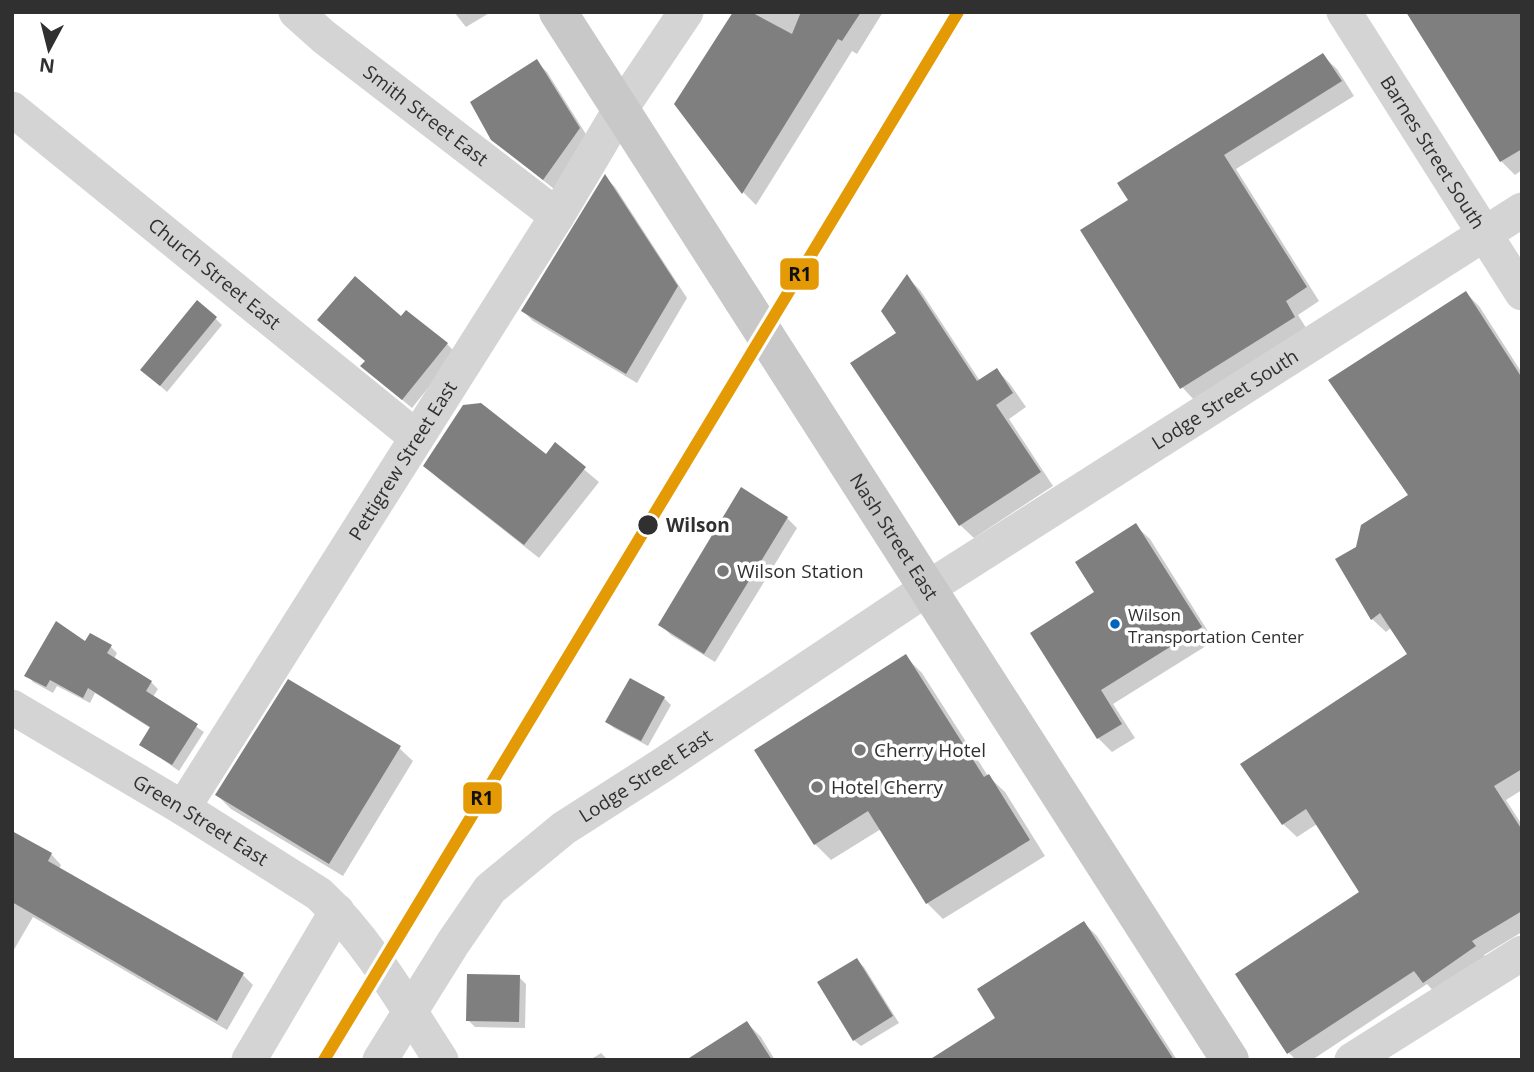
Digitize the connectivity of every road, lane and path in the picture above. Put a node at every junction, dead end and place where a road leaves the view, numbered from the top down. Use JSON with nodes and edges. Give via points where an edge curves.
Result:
{"nodes":[{"id":1,"x":296,"y":12,"type":"edge"},
{"id":2,"x":558,"y":12,"type":"edge"},
{"id":3,"x":685,"y":12,"type":"edge"},
{"id":4,"x":1343,"y":12,"type":"edge"},
{"id":5,"x":12,"y":109,"type":"edge"},
{"id":6,"x":621,"y":110,"type":"junction"},
{"id":7,"x":1522,"y":210,"type":"edge"},
{"id":8,"x":557,"y":216,"type":"junction"},
{"id":9,"x":1485,"y":234,"type":"junction"},
{"id":10,"x":1522,"y":293,"type":"edge"},
{"id":11,"x":416,"y":437,"type":"junction"},
{"id":12,"x":928,"y":588,"type":"junction"},
{"id":13,"x":12,"y":707,"type":"edge"},
{"id":14,"x":183,"y":808,"type":"junction"},
{"id":15,"x":337,"y":911,"type":"junction"},
{"id":16,"x":1522,"y":953,"type":"edge"},
{"id":17,"x":410,"y":1011,"type":"junction"},
{"id":18,"x":249,"y":1060,"type":"edge"},
{"id":19,"x":380,"y":1060,"type":"edge"},
{"id":20,"x":441,"y":1060,"type":"edge"},
{"id":21,"x":1230,"y":1060,"type":"edge"},
{"id":22,"x":1352,"y":1060,"type":"edge"}],
"edges":[{"from":1,"to":8,"type":"street","name":"Smith Street East"},
{"from":2,"to":6,"type":"main road","name":"Nash Street East"},
{"from":3,"to":6,"type":"street","name":"Pettigrew Street East"},
{"from":4,"to":9,"type":"street","name":"Barnes Street South"},
{"from":5,"to":11,"type":"street","name":"Church Street East"},
{"from":6,"to":8,"type":"street","name":"Pettigrew Street East"},
{"from":6,"to":12,"type":"main road","name":"Nash Street East"},
{"from":7,"to":9,"type":"street","name":"Lodge Street South"},
{"from":8,"to":11,"type":"street","name":"Pettigrew Street East"},
{"from":9,"to":10,"type":"street","name":"Barnes Street South"},
{"from":9,"to":12,"type":"street","name":"Lodge Street South"},
{"from":11,"to":14,"type":"street","name":"Pettigrew Street East"},
{"from":12,"to":17,"type":"street","name":"Lodge Street East","via":[[564,828],[490,889]]},
{"from":12,"to":21,"type":"main road","name":"Nash Street East"},
{"from":13,"to":14,"type":"street","name":"Green Street East"},
{"from":14,"to":15,"type":"street","name":"Green Street East","via":[[319,894]]},
{"from":15,"to":17,"type":"street","name":"Green Street East"},
{"from":15,"to":18,"type":"street"},
{"from":16,"to":22,"type":"street"},
{"from":17,"to":19,"type":"street","name":"Lodge Street East"},
{"from":17,"to":20,"type":"street"}]}
